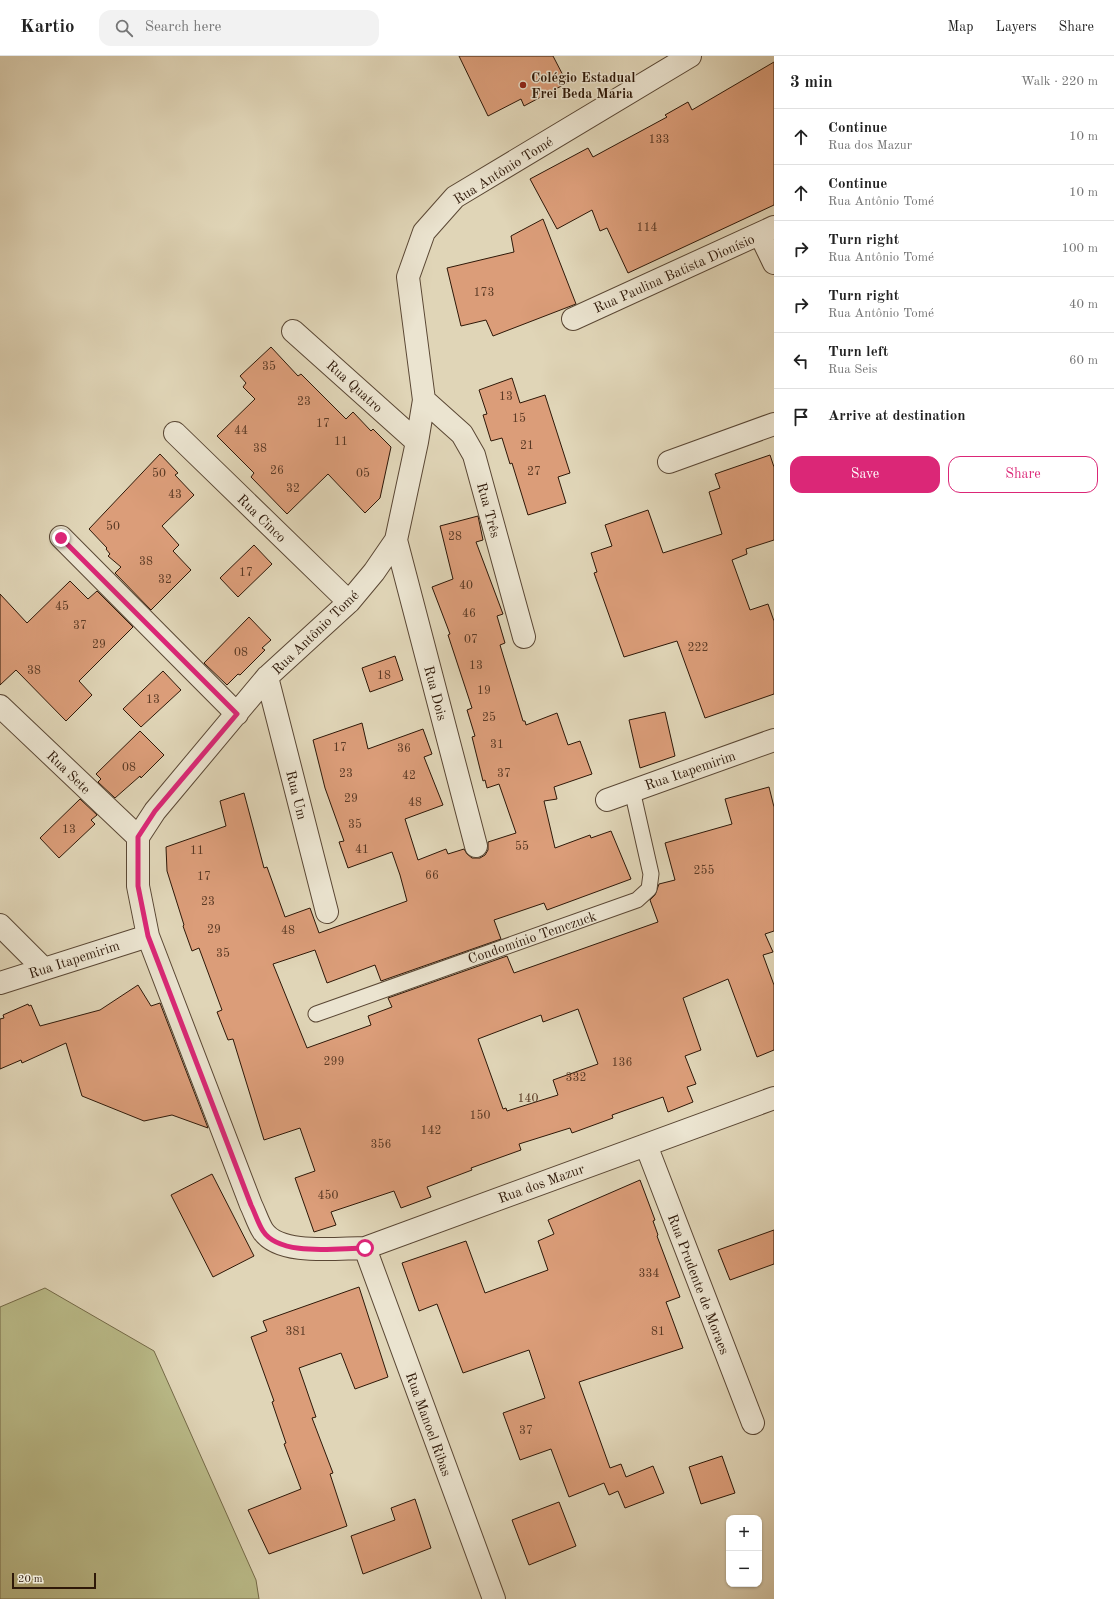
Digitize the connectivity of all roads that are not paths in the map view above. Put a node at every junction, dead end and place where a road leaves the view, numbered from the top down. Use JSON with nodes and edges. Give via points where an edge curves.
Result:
{"nodes":[{"id":1,"x":690,"y":56,"type":"edge"},
{"id":2,"x":767,"y":231,"type":"edge"},
{"id":3,"x":774,"y":262,"type":"edge"},
{"id":4,"x":573,"y":318,"type":"dead end"},
{"id":5,"x":293,"y":331,"type":"dead end"},
{"id":6,"x":424,"y":400,"type":"junction"},
{"id":7,"x":774,"y":424,"type":"edge"},
{"id":8,"x":176,"y":433,"type":"dead end"},
{"id":9,"x":417,"y":442,"type":"junction"},
{"id":10,"x":669,"y":462,"type":"dead end"},
{"id":11,"x":61,"y":538,"type":"dead end"},
{"id":12,"x":396,"y":540,"type":"junction"},
{"id":13,"x":349,"y":602,"type":"junction"},
{"id":14,"x":524,"y":637,"type":"dead end"},
{"id":15,"x":267,"y":677,"type":"junction"},
{"id":16,"x":0,"y":706,"type":"edge"},
{"id":17,"x":237,"y":714,"type":"junction"},
{"id":18,"x":774,"y":740,"type":"edge"},
{"id":19,"x":632,"y":790,"type":"junction"},
{"id":20,"x":606,"y":800,"type":"dead end"},
{"id":21,"x":138,"y":837,"type":"junction"},
{"id":22,"x":476,"y":846,"type":"dead end"},
{"id":23,"x":327,"y":912,"type":"dead end"},
{"id":24,"x":0,"y":925,"type":"edge"},
{"id":25,"x":148,"y":936,"type":"junction"},
{"id":26,"x":44,"y":969,"type":"junction"},
{"id":27,"x":0,"y":983,"type":"edge"},
{"id":28,"x":316,"y":1014,"type":"dead end"},
{"id":29,"x":774,"y":1098,"type":"edge"},
{"id":30,"x":646,"y":1144,"type":"junction"},
{"id":31,"x":365,"y":1248,"type":"junction"},
{"id":32,"x":753,"y":1423,"type":"dead end"},
{"id":33,"x":494,"y":1599,"type":"edge"}],
"edges":[{"from":1,"to":6,"type":"street","name":"Rua Antônio Tomé","via":[[455,197],[424,232],[408,277]]},
{"from":2,"to":3,"type":"street"},
{"from":2,"to":4,"type":"street","name":"Rua Paulina Batista Dionísio"},
{"from":5,"to":9,"type":"street","name":"Rua Quatro"},
{"from":6,"to":9,"type":"street","name":"Rua Antônio Tomé"},
{"from":6,"to":14,"type":"street","name":"Rua Três","via":[[462,434],[474,454]]},
{"from":7,"to":10,"type":"street"},
{"from":8,"to":13,"type":"street","name":"Rua Cinco"},
{"from":9,"to":12,"type":"street","name":"Rua Antônio Tomé"},
{"from":11,"to":17,"type":"street"},
{"from":12,"to":13,"type":"street","name":"Rua Antônio Tomé"},
{"from":12,"to":22,"type":"street","name":"Rua Dois"},
{"from":13,"to":15,"type":"street","name":"Rua Antônio Tomé"},
{"from":15,"to":17,"type":"street","name":"Rua Antônio Tomé"},
{"from":15,"to":23,"type":"street","name":"Rua Um"},
{"from":16,"to":21,"type":"street","name":"Rua Sete"},
{"from":17,"to":21,"type":"street","name":"Rua Antônio Tomé","via":[[155,811]]},
{"from":18,"to":19,"type":"street","name":"Rua Itapemirim"},
{"from":19,"to":20,"type":"street","name":"Rua Itapemirim"},
{"from":19,"to":28,"type":"lane","name":"Condomínio Temczuck","via":[[651,874],[649,889],[638,900]]},
{"from":21,"to":25,"type":"street","via":[[138,886]]},
{"from":24,"to":26,"type":"street"},
{"from":25,"to":26,"type":"street","name":"Rua Itapemirim"},
{"from":25,"to":31,"type":"street","name":"Rua dos Mazur","via":[[251,1205],[264,1232],[280,1245],[305,1249]]},
{"from":26,"to":27,"type":"street","name":"Rua Itapemirim"},
{"from":29,"to":30,"type":"street","name":"Rua dos Mazur"},
{"from":30,"to":31,"type":"street","name":"Rua dos Mazur"},
{"from":30,"to":32,"type":"street","name":"Rua Prudente de Moraes"},
{"from":31,"to":33,"type":"street","name":"Rua Manoel Ribas"}]}
